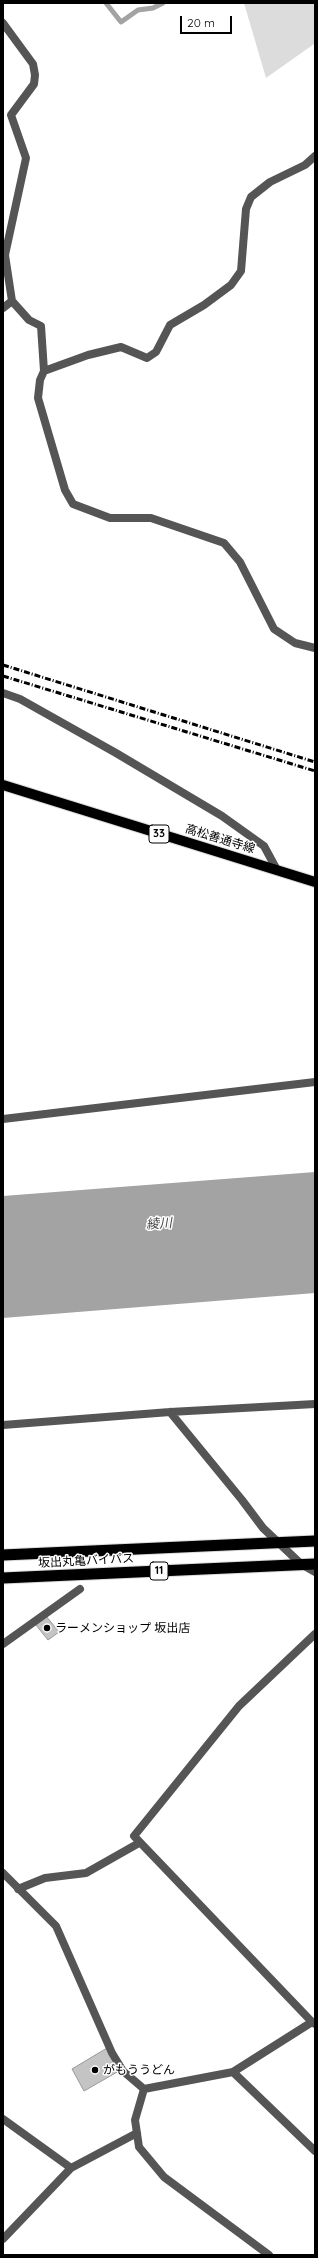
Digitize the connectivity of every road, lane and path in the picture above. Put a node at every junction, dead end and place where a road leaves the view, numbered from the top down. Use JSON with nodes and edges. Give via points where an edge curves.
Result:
{"nodes":[{"id":1,"x":3,"y":23,"type":"edge"},
{"id":2,"x":315,"y":156,"type":"edge"},
{"id":3,"x":12,"y":301,"type":"junction"},
{"id":4,"x":3,"y":308,"type":"edge"},
{"id":5,"x":44,"y":371,"type":"junction"},
{"id":6,"x":315,"y":648,"type":"edge"},
{"id":7,"x":3,"y":693,"type":"edge"},
{"id":8,"x":3,"y":785,"type":"edge"},
{"id":9,"x":277,"y":870,"type":"junction"},
{"id":10,"x":315,"y":882,"type":"edge"},
{"id":11,"x":315,"y":1082,"type":"edge"},
{"id":12,"x":3,"y":1119,"type":"edge"},
{"id":13,"x":315,"y":1404,"type":"edge"},
{"id":14,"x":170,"y":1412,"type":"junction"},
{"id":15,"x":3,"y":1425,"type":"edge"},
{"id":16,"x":315,"y":1541,"type":"edge"},
{"id":17,"x":276,"y":1543,"type":"junction"},
{"id":18,"x":3,"y":1555,"type":"edge"},
{"id":19,"x":301,"y":1564,"type":"junction"},
{"id":20,"x":315,"y":1564,"type":"edge"},
{"id":21,"x":315,"y":1572,"type":"edge"},
{"id":22,"x":3,"y":1578,"type":"edge"},
{"id":23,"x":80,"y":1589,"type":"dead end"},
{"id":24,"x":315,"y":1634,"type":"edge"},
{"id":25,"x":3,"y":1644,"type":"edge"},
{"id":26,"x":139,"y":1843,"type":"junction"},
{"id":27,"x":3,"y":1873,"type":"edge"},
{"id":28,"x":18,"y":1889,"type":"junction"},
{"id":29,"x":314,"y":2023,"type":"edge"},
{"id":30,"x":234,"y":2072,"type":"junction"},
{"id":31,"x":144,"y":2089,"type":"junction"},
{"id":32,"x":3,"y":2120,"type":"edge"},
{"id":33,"x":137,"y":2133,"type":"junction"},
{"id":34,"x":315,"y":2151,"type":"edge"},
{"id":35,"x":71,"y":2168,"type":"junction"},
{"id":36,"x":3,"y":2239,"type":"edge"},
{"id":37,"x":269,"y":2255,"type":"edge"}],
"edges":[{"from":1,"to":3,"type":"street","via":[[33,64],[35,74],[34,84],[11,114],[26,158],[5,255]]},
{"from":2,"to":5,"type":"street","via":[[305,165],[270,182],[251,197],[246,209],[241,271],[226,289],[170,325],[156,352],[147,358],[121,347],[88,355]]},
{"from":3,"to":4,"type":"street"},
{"from":3,"to":5,"type":"street","via":[[29,320],[41,326]]},
{"from":5,"to":6,"type":"street","via":[[38,398],[65,490],[73,504],[110,518],[151,518],[224,543],[240,562],[274,629],[295,643]]},
{"from":7,"to":9,"type":"street","via":[[20,699],[222,816],[264,846]]},
{"from":8,"to":9,"type":"main road","name":"高松善通寺線","number":"33"},
{"from":9,"to":10,"type":"main road","name":"高松善通寺線","number":"33"},
{"from":11,"to":12,"type":"street"},
{"from":13,"to":14,"type":"street"},
{"from":14,"to":15,"type":"street"},
{"from":14,"to":17,"type":"street"},
{"from":16,"to":17,"type":"highway","name":"坂出丸亀バイパス","number":"11"},
{"from":17,"to":18,"type":"highway","name":"坂出丸亀バイパス","number":"11"},
{"from":17,"to":19,"type":"street"},
{"from":19,"to":20,"type":"highway","name":"坂出丸亀バイパス","number":"11"},
{"from":19,"to":21,"type":"street"},
{"from":19,"to":22,"type":"highway","name":"坂出丸亀バイパス","number":"11"},
{"from":23,"to":25,"type":"street"},
{"from":24,"to":26,"type":"street","via":[[240,1706],[134,1836]]},
{"from":26,"to":28,"type":"street","via":[[86,1873],[45,1878]]},
{"from":26,"to":29,"type":"street"},
{"from":27,"to":28,"type":"street"},
{"from":28,"to":31,"type":"street","via":[[56,1926],[112,2053],[123,2071]]},
{"from":29,"to":30,"type":"street"},
{"from":30,"to":31,"type":"street"},
{"from":30,"to":34,"type":"street"},
{"from":31,"to":33,"type":"street","via":[[135,2120]]},
{"from":32,"to":35,"type":"street"},
{"from":33,"to":35,"type":"street"},
{"from":33,"to":37,"type":"street","via":[[139,2147],[164,2177]]},
{"from":35,"to":36,"type":"street"}]}
